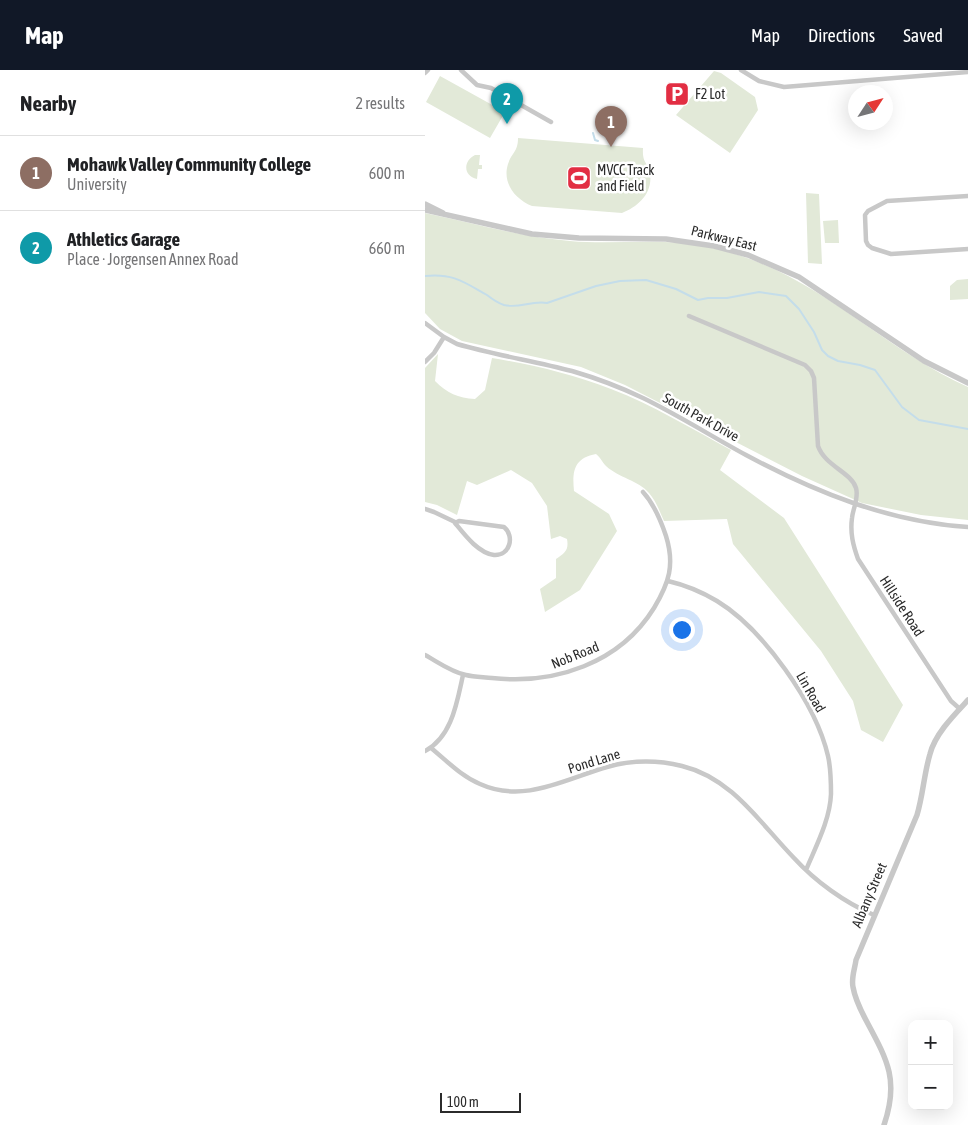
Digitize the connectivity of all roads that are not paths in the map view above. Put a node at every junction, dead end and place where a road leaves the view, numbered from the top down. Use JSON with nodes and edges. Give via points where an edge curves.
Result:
{"nodes":[{"id":1,"x":428,"y":70,"type":"edge"},
{"id":2,"x":461,"y":70,"type":"edge"},
{"id":3,"x":741,"y":70,"type":"edge"},
{"id":4,"x":968,"y":72,"type":"edge"},
{"id":5,"x":425,"y":73,"type":"edge"},
{"id":6,"x":923,"y":73,"type":"edge"},
{"id":7,"x":551,"y":122,"type":"dead end"},
{"id":8,"x":968,"y":196,"type":"edge"},
{"id":9,"x":425,"y":204,"type":"edge"},
{"id":10,"x":425,"y":210,"type":"edge"},
{"id":11,"x":443,"y":213,"type":"junction"},
{"id":12,"x":968,"y":249,"type":"edge"},
{"id":13,"x":689,"y":316,"type":"dead end"},
{"id":14,"x":425,"y":323,"type":"edge"},
{"id":15,"x":444,"y":338,"type":"junction"},
{"id":16,"x":425,"y":362,"type":"edge"},
{"id":17,"x":968,"y":383,"type":"edge"},
{"id":18,"x":643,"y":492,"type":"dead end"},
{"id":19,"x":855,"y":505,"type":"junction"},
{"id":20,"x":425,"y":509,"type":"edge"},
{"id":21,"x":455,"y":522,"type":"junction"},
{"id":22,"x":968,"y":527,"type":"edge"},
{"id":23,"x":668,"y":581,"type":"junction"},
{"id":24,"x":425,"y":655,"type":"edge"},
{"id":25,"x":463,"y":674,"type":"junction"},
{"id":26,"x":968,"y":700,"type":"edge"},
{"id":27,"x":960,"y":709,"type":"junction"},
{"id":28,"x":431,"y":748,"type":"junction"},
{"id":29,"x":425,"y":751,"type":"edge"},
{"id":30,"x":806,"y":870,"type":"junction"},
{"id":31,"x":874,"y":915,"type":"junction"},
{"id":32,"x":884,"y":1125,"type":"edge"}],
"edges":[{"from":1,"to":5,"type":"street"},
{"from":2,"to":7,"type":"street","via":[[477,85],[491,88]]},
{"from":3,"to":6,"type":"street","via":[[759,81],[784,86]]},
{"from":4,"to":6,"type":"street"},
{"from":8,"to":12,"type":"street","via":[[887,201],[865,215],[866,241],[882,252]]},
{"from":9,"to":11,"type":"street","name":"Parkway East"},
{"from":10,"to":11,"type":"street","name":"Parkway East"},
{"from":11,"to":17,"type":"street","name":"Parkway East","via":[[532,234],[666,239],[748,255],[799,277],[924,361]]},
{"from":13,"to":19,"type":"street","name":"Hillside Road","via":[[811,370],[818,446],[821,455],[855,485]]},
{"from":14,"to":15,"type":"street","name":"South Park Drive"},
{"from":15,"to":16,"type":"street"},
{"from":15,"to":19,"type":"street","name":"South Park Drive","via":[[457,344],[574,371],[614,385],[780,472]]},
{"from":18,"to":23,"type":"street","name":"Nob Road","via":[[658,516],[667,541]]},
{"from":19,"to":22,"type":"street","name":"South Park Drive","via":[[931,523]]},
{"from":19,"to":27,"type":"street","name":"Hillside Road","via":[[851,533],[858,559],[951,701]]},
{"from":20,"to":21,"type":"street"},
{"from":21,"to":21,"type":"street","via":[[500,526],[508,530],[511,541],[503,553],[488,553]]},
{"from":23,"to":25,"type":"street","name":"Nob Road","via":[[635,633],[597,661],[547,678],[524,680]]},
{"from":23,"to":30,"type":"street","name":"Lin Road","via":[[719,602],[742,622],[787,674],[818,728],[828,757],[831,797],[824,826]]},
{"from":24,"to":25,"type":"street","name":"Nob Road"},
{"from":25,"to":28,"type":"street","via":[[454,713],[440,739]]},
{"from":26,"to":27,"type":"street","name":"Albany Street"},
{"from":27,"to":31,"type":"street","name":"Albany Street","via":[[930,753],[917,815]]},
{"from":28,"to":29,"type":"street"},
{"from":28,"to":30,"type":"street","name":"Pond Lane","via":[[460,774],[487,787],[509,792],[548,788],[631,762],[654,761],[685,766],[730,790]]},
{"from":30,"to":31,"type":"street","name":"Pond Lane","via":[[833,891]]},
{"from":31,"to":32,"type":"street","name":"Albany Street","via":[[856,960],[853,986],[856,999],[887,1062],[892,1086]]}]}
